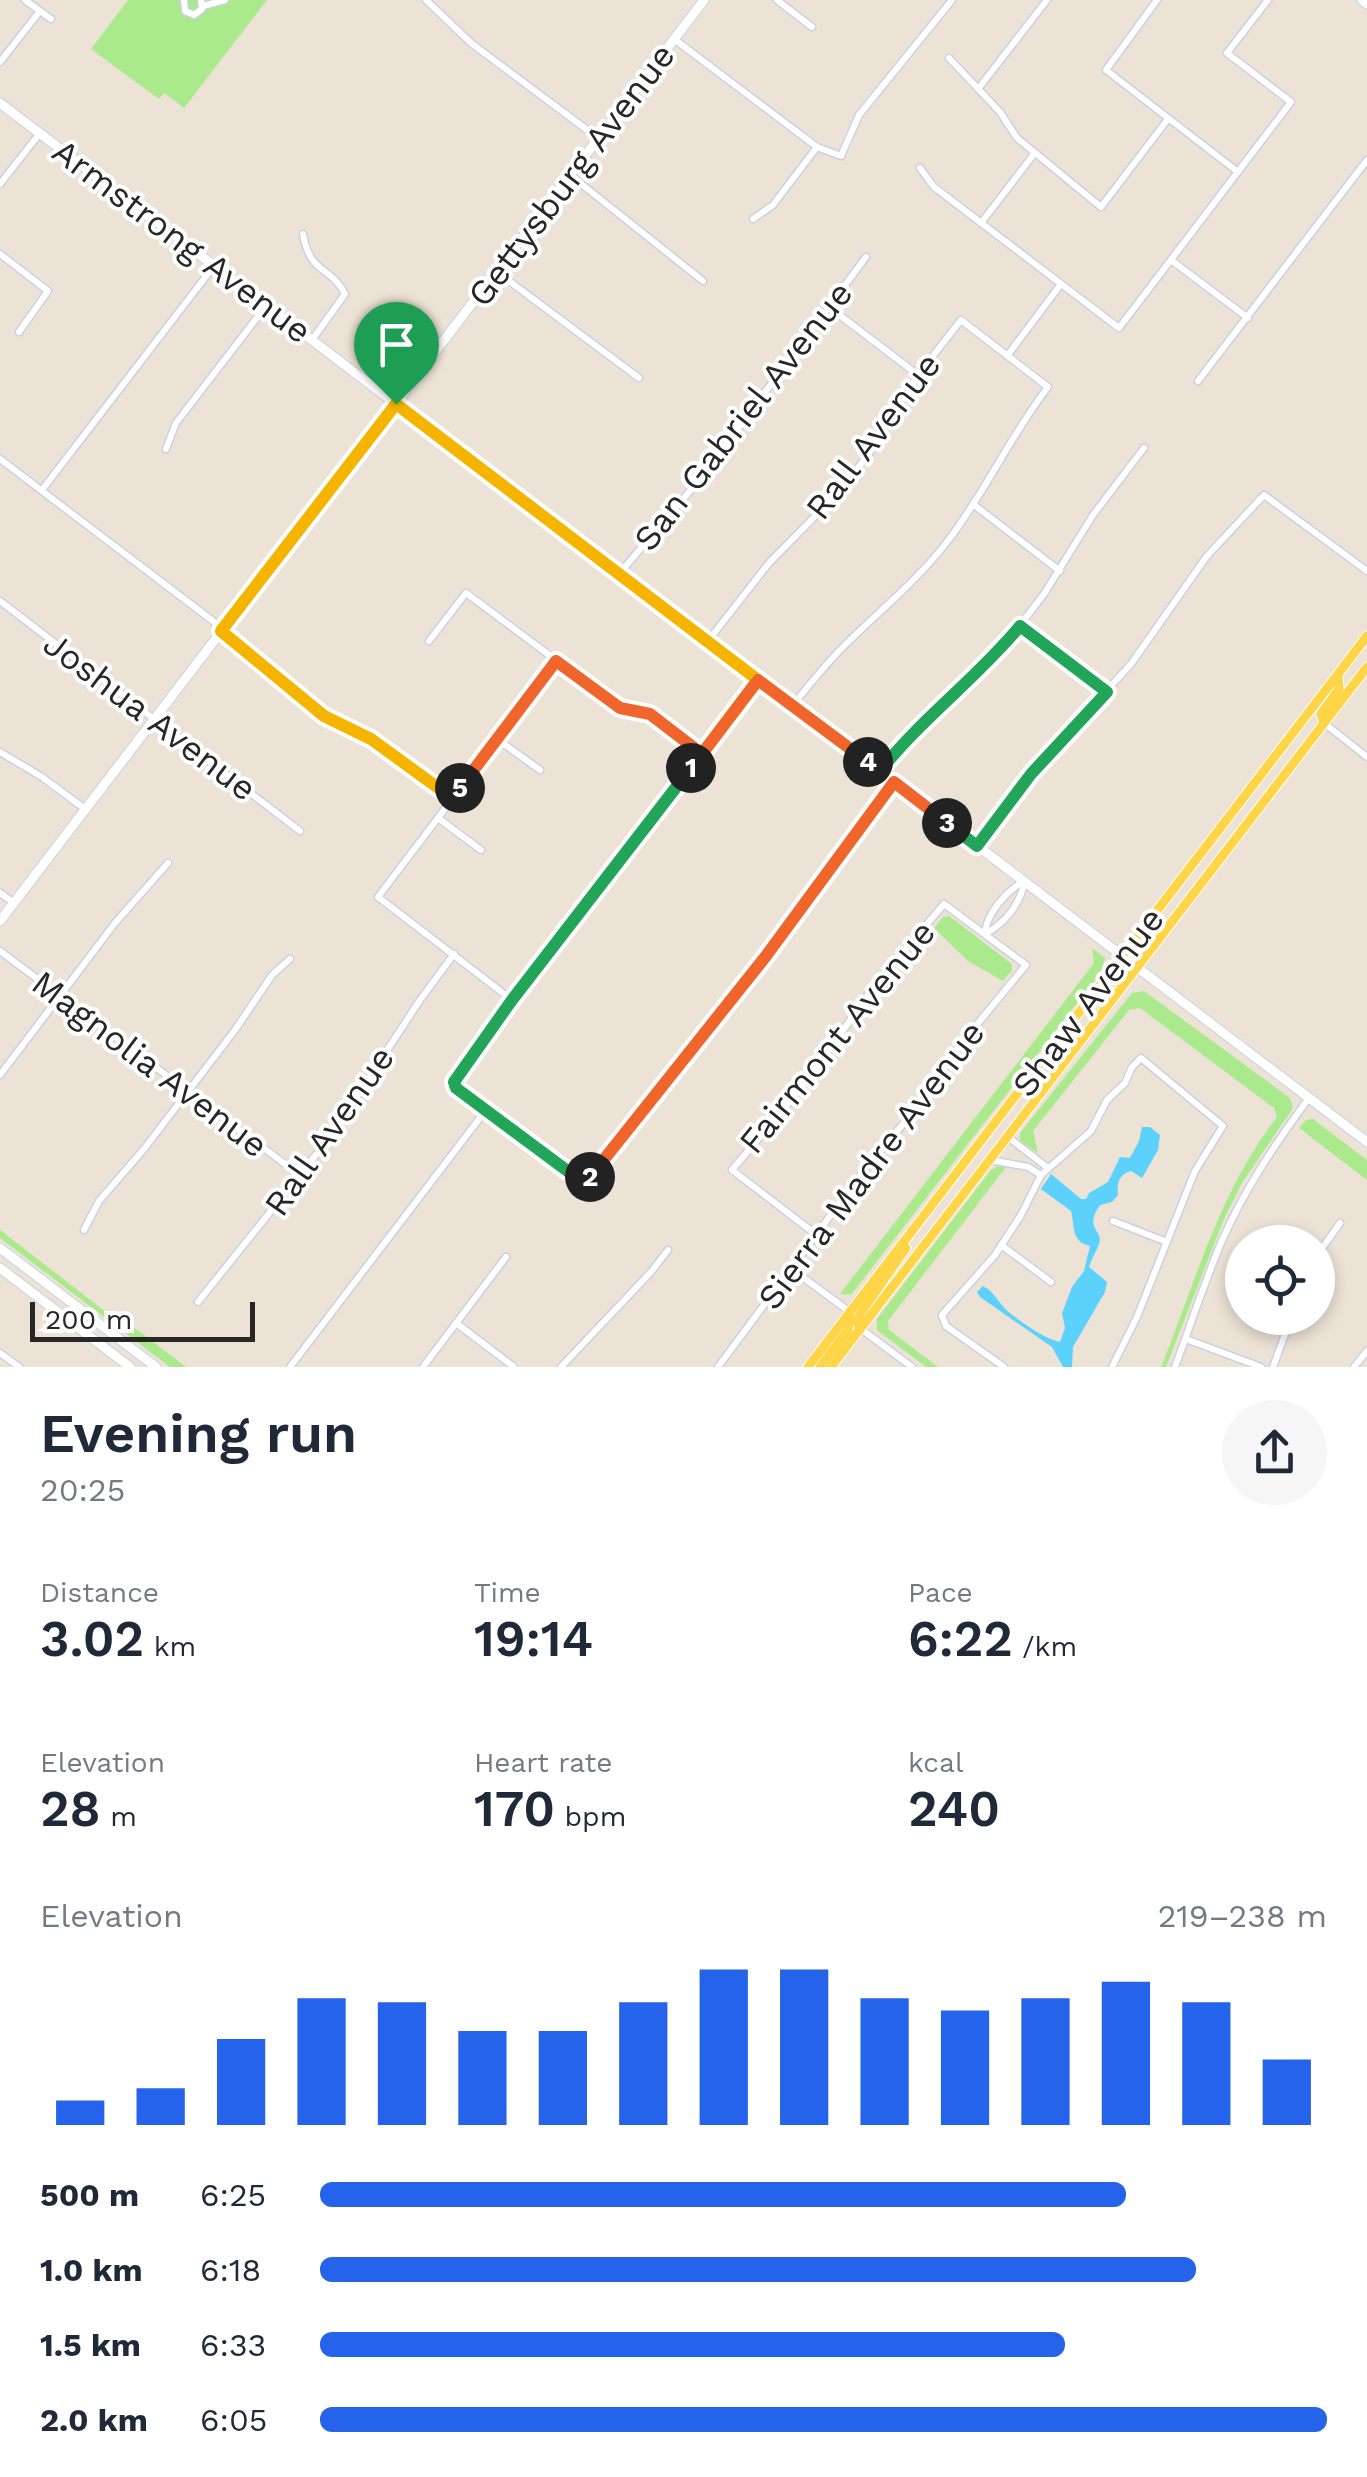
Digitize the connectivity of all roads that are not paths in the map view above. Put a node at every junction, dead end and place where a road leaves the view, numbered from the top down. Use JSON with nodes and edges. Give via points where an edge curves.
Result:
{"nodes":[{"id":1,"x":26,"y":0,"type":"edge"},
{"id":2,"x":184,"y":0,"type":"edge"},
{"id":3,"x":225,"y":0,"type":"edge"},
{"id":4,"x":426,"y":0,"type":"edge"},
{"id":5,"x":704,"y":0,"type":"edge"},
{"id":6,"x":777,"y":0,"type":"edge"},
{"id":7,"x":952,"y":0,"type":"edge"},
{"id":8,"x":1047,"y":0,"type":"edge"},
{"id":9,"x":1157,"y":0,"type":"edge"},
{"id":10,"x":1268,"y":0,"type":"edge"},
{"id":11,"x":202,"y":3,"type":"edge"},
{"id":12,"x":40,"y":11,"type":"junction"},
{"id":13,"x":51,"y":19,"type":"dead end"},
{"id":14,"x":812,"y":27,"type":"dead end"},
{"id":15,"x":674,"y":39,"type":"junction"},
{"id":16,"x":949,"y":58,"type":"dead end"},
{"id":17,"x":0,"y":62,"type":"edge"},
{"id":18,"x":1109,"y":72,"type":"junction"},
{"id":19,"x":1102,"y":84,"type":"dead end"},
{"id":20,"x":978,"y":89,"type":"junction"},
{"id":21,"x":0,"y":103,"type":"edge"},
{"id":22,"x":1168,"y":119,"type":"junction"},
{"id":23,"x":40,"y":133,"type":"junction"},
{"id":24,"x":598,"y":138,"type":"junction"},
{"id":25,"x":817,"y":147,"type":"junction"},
{"id":26,"x":1034,"y":154,"type":"junction"},
{"id":27,"x":1367,"y":160,"type":"edge"},
{"id":28,"x":920,"y":168,"type":"dead end"},
{"id":29,"x":1238,"y":172,"type":"junction"},
{"id":30,"x":570,"y":175,"type":"junction"},
{"id":31,"x":0,"y":184,"type":"edge"},
{"id":32,"x":753,"y":219,"type":"dead end"},
{"id":33,"x":982,"y":223,"type":"junction"},
{"id":34,"x":303,"y":234,"type":"dead end"},
{"id":35,"x":0,"y":254,"type":"edge"},
{"id":36,"x":866,"y":257,"type":"dead end"},
{"id":37,"x":1171,"y":260,"type":"junction"},
{"id":38,"x":214,"y":266,"type":"junction"},
{"id":39,"x":497,"y":272,"type":"junction"},
{"id":40,"x":703,"y":281,"type":"dead end"},
{"id":41,"x":1060,"y":284,"type":"junction"},
{"id":42,"x":266,"y":306,"type":"junction"},
{"id":43,"x":829,"y":307,"type":"junction"},
{"id":44,"x":1248,"y":318,"type":"junction"},
{"id":45,"x":19,"y":332,"type":"dead end"},
{"id":46,"x":312,"y":340,"type":"junction"},
{"id":47,"x":1007,"y":356,"type":"junction"},
{"id":48,"x":918,"y":376,"type":"junction"},
{"id":49,"x":640,"y":378,"type":"dead end"},
{"id":50,"x":1198,"y":381,"type":"dead end"},
{"id":51,"x":396,"y":404,"type":"junction"},
{"id":52,"x":166,"y":448,"type":"dead end"},
{"id":53,"x":1144,"y":448,"type":"dead end"},
{"id":54,"x":0,"y":460,"type":"edge"},
{"id":55,"x":42,"y":490,"type":"junction"},
{"id":56,"x":974,"y":505,"type":"junction"},
{"id":57,"x":1060,"y":571,"type":"junction"},
{"id":58,"x":1367,"y":571,"type":"edge"},
{"id":59,"x":618,"y":575,"type":"junction"},
{"id":60,"x":0,"y":601,"type":"edge"},
{"id":61,"x":1020,"y":626,"type":"junction"},
{"id":62,"x":221,"y":631,"type":"junction"},
{"id":63,"x":1367,"y":636,"type":"edge"},
{"id":64,"x":428,"y":641,"type":"dead end"},
{"id":65,"x":707,"y":642,"type":"junction"},
{"id":66,"x":556,"y":661,"type":"junction"},
{"id":67,"x":1367,"y":667,"type":"edge"},
{"id":68,"x":1338,"y":675,"type":"junction"},
{"id":69,"x":758,"y":680,"type":"junction"},
{"id":70,"x":1107,"y":692,"type":"junction"},
{"id":71,"x":793,"y":706,"type":"junction"},
{"id":72,"x":155,"y":719,"type":"junction"},
{"id":73,"x":1324,"y":723,"type":"junction"},
{"id":74,"x":497,"y":739,"type":"junction"},
{"id":75,"x":0,"y":752,"type":"edge"},
{"id":76,"x":702,"y":754,"type":"junction"},
{"id":77,"x":1367,"y":757,"type":"edge"},
{"id":78,"x":540,"y":770,"type":"dead end"},
{"id":79,"x":880,"y":771,"type":"junction"},
{"id":80,"x":894,"y":782,"type":"junction"},
{"id":81,"x":452,"y":798,"type":"junction"},
{"id":82,"x":85,"y":809,"type":"junction"},
{"id":83,"x":438,"y":818,"type":"junction"},
{"id":84,"x":300,"y":830,"type":"dead end"},
{"id":85,"x":977,"y":846,"type":"junction"},
{"id":86,"x":481,"y":850,"type":"dead end"},
{"id":87,"x":168,"y":863,"type":"dead end"},
{"id":88,"x":1024,"y":881,"type":"junction"},
{"id":89,"x":0,"y":893,"type":"edge"},
{"id":90,"x":14,"y":903,"type":"junction"},
{"id":91,"x":0,"y":921,"type":"edge"},
{"id":92,"x":985,"y":934,"type":"junction"},
{"id":93,"x":0,"y":951,"type":"edge"},
{"id":94,"x":454,"y":954,"type":"junction"},
{"id":95,"x":1123,"y":956,"type":"junction"},
{"id":96,"x":290,"y":959,"type":"dead end"},
{"id":97,"x":1136,"y":967,"type":"junction"},
{"id":98,"x":59,"y":995,"type":"junction"},
{"id":99,"x":512,"y":1000,"type":"junction"},
{"id":100,"x":0,"y":1075,"type":"edge"},
{"id":101,"x":187,"y":1093,"type":"junction"},
{"id":102,"x":1310,"y":1098,"type":"junction"},
{"id":103,"x":486,"y":1110,"type":"junction"},
{"id":104,"x":1008,"y":1137,"type":"junction"},
{"id":105,"x":1367,"y":1142,"type":"edge"},
{"id":106,"x":990,"y":1160,"type":"junction"},
{"id":107,"x":1048,"y":1168,"type":"junction"},
{"id":108,"x":301,"y":1176,"type":"junction"},
{"id":109,"x":1041,"y":1176,"type":"junction"},
{"id":110,"x":1113,"y":1221,"type":"dead end"},
{"id":111,"x":1340,"y":1223,"type":"dead end"},
{"id":112,"x":916,"y":1228,"type":"junction"},
{"id":113,"x":84,"y":1230,"type":"dead end"},
{"id":114,"x":1335,"y":1230,"type":"edge"},
{"id":115,"x":818,"y":1236,"type":"junction"},
{"id":116,"x":1167,"y":1242,"type":"junction"},
{"id":117,"x":1000,"y":1245,"type":"junction"},
{"id":118,"x":0,"y":1248,"type":"edge"},
{"id":119,"x":668,"y":1250,"type":"dead end"},
{"id":120,"x":506,"y":1257,"type":"dead end"},
{"id":121,"x":0,"y":1268,"type":"edge"},
{"id":122,"x":793,"y":1270,"type":"junction"},
{"id":123,"x":1051,"y":1282,"type":"dead end"},
{"id":124,"x":198,"y":1302,"type":"dead end"},
{"id":125,"x":850,"y":1312,"type":"junction"},
{"id":126,"x":456,"y":1323,"type":"junction"},
{"id":127,"x":860,"y":1328,"type":"junction"},
{"id":128,"x":1284,"y":1335,"type":"edge"},
{"id":129,"x":1186,"y":1338,"type":"junction"},
{"id":130,"x":1367,"y":1350,"type":"edge"},
{"id":131,"x":0,"y":1353,"type":"edge"},
{"id":132,"x":18,"y":1367,"type":"edge"},
{"id":133,"x":130,"y":1367,"type":"edge"},
{"id":134,"x":156,"y":1367,"type":"edge"},
{"id":135,"x":290,"y":1367,"type":"edge"},
{"id":136,"x":422,"y":1367,"type":"edge"},
{"id":137,"x":514,"y":1367,"type":"edge"},
{"id":138,"x":561,"y":1367,"type":"edge"},
{"id":139,"x":718,"y":1367,"type":"edge"},
{"id":140,"x":808,"y":1367,"type":"edge"},
{"id":141,"x":820,"y":1367,"type":"edge"},
{"id":142,"x":831,"y":1367,"type":"edge"},
{"id":143,"x":912,"y":1367,"type":"edge"},
{"id":144,"x":1004,"y":1367,"type":"edge"},
{"id":145,"x":1112,"y":1367,"type":"edge"},
{"id":146,"x":1175,"y":1367,"type":"edge"},
{"id":147,"x":1260,"y":1367,"type":"edge"},
{"id":148,"x":1272,"y":1367,"type":"edge"},
{"id":149,"x":1354,"y":1367,"type":"edge"}],
"edges":[{"from":1,"to":12,"type":"street"},
{"from":2,"to":11,"type":"street","via":[[191,15]]},
{"from":3,"to":11,"type":"street"},
{"from":4,"to":24,"type":"street","via":[[471,43]]},
{"from":5,"to":15,"type":"street","name":"Gettysburg Avenue"},
{"from":6,"to":14,"type":"street"},
{"from":7,"to":25,"type":"street","via":[[859,115],[841,156]]},
{"from":8,"to":20,"type":"street"},
{"from":9,"to":18,"type":"street"},
{"from":10,"to":29,"type":"street","via":[[1227,53],[1291,102]]},
{"from":12,"to":13,"type":"street"},
{"from":12,"to":17,"type":"street"},
{"from":15,"to":24,"type":"street","name":"Gettysburg Avenue"},
{"from":15,"to":25,"type":"street"},
{"from":16,"to":20,"type":"street"},
{"from":18,"to":19,"type":"street"},
{"from":18,"to":22,"type":"street"},
{"from":20,"to":26,"type":"street"},
{"from":21,"to":23,"type":"street","name":"Armstrong Avenue"},
{"from":22,"to":26,"type":"street","via":[[1101,207]]},
{"from":22,"to":29,"type":"street"},
{"from":23,"to":31,"type":"street"},
{"from":23,"to":38,"type":"street","name":"Armstrong Avenue"},
{"from":24,"to":30,"type":"street","name":"Gettysburg Avenue"},
{"from":25,"to":32,"type":"street"},
{"from":26,"to":33,"type":"street"},
{"from":27,"to":44,"type":"street"},
{"from":28,"to":33,"type":"street"},
{"from":29,"to":37,"type":"street"},
{"from":30,"to":39,"type":"street","name":"Gettysburg Avenue"},
{"from":30,"to":40,"type":"street"},
{"from":33,"to":41,"type":"street"},
{"from":34,"to":46,"type":"street","via":[[315,266],[345,294]]},
{"from":35,"to":45,"type":"street","via":[[48,292]]},
{"from":36,"to":43,"type":"street","name":"San Gabriel Avenue"},
{"from":37,"to":41,"type":"street","via":[[1119,328]]},
{"from":37,"to":44,"type":"street"},
{"from":38,"to":42,"type":"street","name":"Armstrong Avenue"},
{"from":38,"to":55,"type":"street"},
{"from":39,"to":49,"type":"street"},
{"from":39,"to":51,"type":"street","name":"Gettysburg Avenue"},
{"from":41,"to":47,"type":"street"},
{"from":42,"to":46,"type":"street","name":"Armstrong Avenue"},
{"from":42,"to":52,"type":"street","via":[[176,423]]},
{"from":43,"to":48,"type":"street"},
{"from":43,"to":59,"type":"street","name":"San Gabriel Avenue","via":[[701,478]]},
{"from":44,"to":50,"type":"street"},
{"from":46,"to":51,"type":"street","name":"Armstrong Avenue"},
{"from":47,"to":48,"type":"street","name":"Rall Avenue","via":[[961,320]]},
{"from":47,"to":56,"type":"street","via":[[1048,387]]},
{"from":48,"to":65,"type":"street","name":"Rall Avenue","via":[[842,489],[769,563]]},
{"from":51,"to":59,"type":"street","name":"Armstrong Avenue"},
{"from":51,"to":62,"type":"street","name":"Gettysburg Avenue"},
{"from":53,"to":57,"type":"street"},
{"from":54,"to":55,"type":"street"},
{"from":55,"to":62,"type":"street"},
{"from":56,"to":57,"type":"street"},
{"from":56,"to":71,"type":"street","via":[[923,571],[844,645]]},
{"from":57,"to":61,"type":"street"},
{"from":58,"to":70,"type":"street","via":[[1264,495],[1206,556]]},
{"from":59,"to":65,"type":"street","name":"Armstrong Avenue"},
{"from":60,"to":72,"type":"street","name":"Joshua Avenue"},
{"from":61,"to":70,"type":"street"},
{"from":61,"to":79,"type":"street"},
{"from":62,"to":72,"type":"street","name":"Gettysburg Avenue"},
{"from":62,"to":81,"type":"street","via":[[324,716],[371,739]]},
{"from":63,"to":68,"type":"main road","name":"Shaw Avenue"},
{"from":64,"to":66,"type":"street","via":[[466,594]]},
{"from":65,"to":69,"type":"street","name":"Armstrong Avenue"},
{"from":66,"to":74,"type":"street"},
{"from":66,"to":76,"type":"street","via":[[620,708],[650,714]]},
{"from":67,"to":73,"type":"main road","name":"Shaw Avenue"},
{"from":68,"to":73,"type":"main road","via":[[1339,689],[1321,714]]},
{"from":68,"to":95,"type":"main road","name":"Shaw Avenue"},
{"from":69,"to":71,"type":"street","name":"Armstrong Avenue"},
{"from":69,"to":76,"type":"street"},
{"from":70,"to":85,"type":"street"},
{"from":71,"to":79,"type":"street","name":"Armstrong Avenue"},
{"from":72,"to":82,"type":"street","name":"Gettysburg Avenue"},
{"from":72,"to":84,"type":"street","name":"Joshua Avenue"},
{"from":73,"to":77,"type":"street"},
{"from":73,"to":97,"type":"main road","name":"Shaw Avenue"},
{"from":74,"to":78,"type":"street"},
{"from":74,"to":81,"type":"street"},
{"from":75,"to":82,"type":"street"},
{"from":76,"to":99,"type":"street"},
{"from":79,"to":80,"type":"street","name":"Armstrong Avenue"},
{"from":80,"to":85,"type":"street","name":"Armstrong Avenue"},
{"from":80,"to":103,"type":"street","via":[[594,1175],[577,1178]]},
{"from":81,"to":83,"type":"street"},
{"from":82,"to":90,"type":"street","name":"Gettysburg Avenue"},
{"from":83,"to":86,"type":"street"},
{"from":83,"to":94,"type":"street","via":[[378,897]]},
{"from":85,"to":88,"type":"street","name":"Armstrong Avenue"},
{"from":87,"to":98,"type":"street"},
{"from":88,"to":92,"type":"street","name":"Fairmont Avenue","via":[[1022,896]]},
{"from":88,"to":92,"type":"street","name":"Fairmont Avenue","via":[[1011,888],[986,922]]},
{"from":88,"to":95,"type":"street","name":"Armstrong Avenue"},
{"from":89,"to":90,"type":"street"},
{"from":90,"to":91,"type":"street","name":"Gettysburg Avenue"},
{"from":92,"to":115,"type":"street","name":"Sierra Madre Avenue","via":[[1026,965]]},
{"from":92,"to":115,"type":"street","name":"Fairmont Avenue","via":[[944,904],[732,1170]]},
{"from":93,"to":98,"type":"street","name":"Magnolia Avenue"},
{"from":94,"to":99,"type":"street"},
{"from":94,"to":108,"type":"street","name":"Rall Avenue"},
{"from":95,"to":97,"type":"street","name":"Armstrong Avenue"},
{"from":95,"to":112,"type":"main road","name":"Shaw Avenue"},
{"from":96,"to":101,"type":"street"},
{"from":97,"to":102,"type":"street","name":"Armstrong Avenue"},
{"from":97,"to":104,"type":"main road","name":"Shaw Avenue"},
{"from":98,"to":100,"type":"street"},
{"from":98,"to":101,"type":"street","name":"Magnolia Avenue"},
{"from":99,"to":103,"type":"street","via":[[454,1082]]},
{"from":101,"to":108,"type":"street","name":"Magnolia Avenue"},
{"from":101,"to":113,"type":"street","via":[[98,1201]]},
{"from":102,"to":105,"type":"street","name":"Armstrong Avenue"},
{"from":102,"to":129,"type":"street","via":[[1247,1190]]},
{"from":103,"to":135,"type":"street"},
{"from":104,"to":106,"type":"main road","name":"Shaw Avenue"},
{"from":104,"to":107,"type":"street"},
{"from":106,"to":109,"type":"street"},
{"from":106,"to":127,"type":"main road","name":"Shaw Avenue"},
{"from":107,"to":109,"type":"street"},
{"from":107,"to":116,"type":"street","via":[[1091,1132],[1141,1058],[1223,1126],[1195,1171]]},
{"from":108,"to":124,"type":"street","name":"Rall Avenue"},
{"from":109,"to":117,"type":"street"},
{"from":110,"to":116,"type":"street"},
{"from":111,"to":114,"type":"street"},
{"from":112,"to":125,"type":"main road","name":"Shaw Avenue"},
{"from":112,"to":127,"type":"main road","via":[[860,1314]]},
{"from":115,"to":122,"type":"street","name":"Sierra Madre Avenue"},
{"from":116,"to":145,"type":"street"},
{"from":117,"to":123,"type":"street"},
{"from":117,"to":144,"type":"street","via":[[942,1321]]},
{"from":118,"to":134,"type":"street"},
{"from":119,"to":138,"type":"street"},
{"from":120,"to":126,"type":"street"},
{"from":121,"to":133,"type":"street"},
{"from":122,"to":125,"type":"street"},
{"from":122,"to":139,"type":"street","name":"Sierra Madre Avenue"},
{"from":125,"to":140,"type":"main road","name":"Shaw Avenue"},
{"from":125,"to":141,"type":"main road","via":[[848,1330]]},
{"from":126,"to":136,"type":"street"},
{"from":126,"to":137,"type":"street"},
{"from":127,"to":142,"type":"main road","name":"Shaw Avenue"},
{"from":127,"to":143,"type":"street"},
{"from":128,"to":148,"type":"street"},
{"from":129,"to":146,"type":"street"},
{"from":129,"to":147,"type":"street"},
{"from":130,"to":149,"type":"street"},
{"from":131,"to":132,"type":"street"}]}
